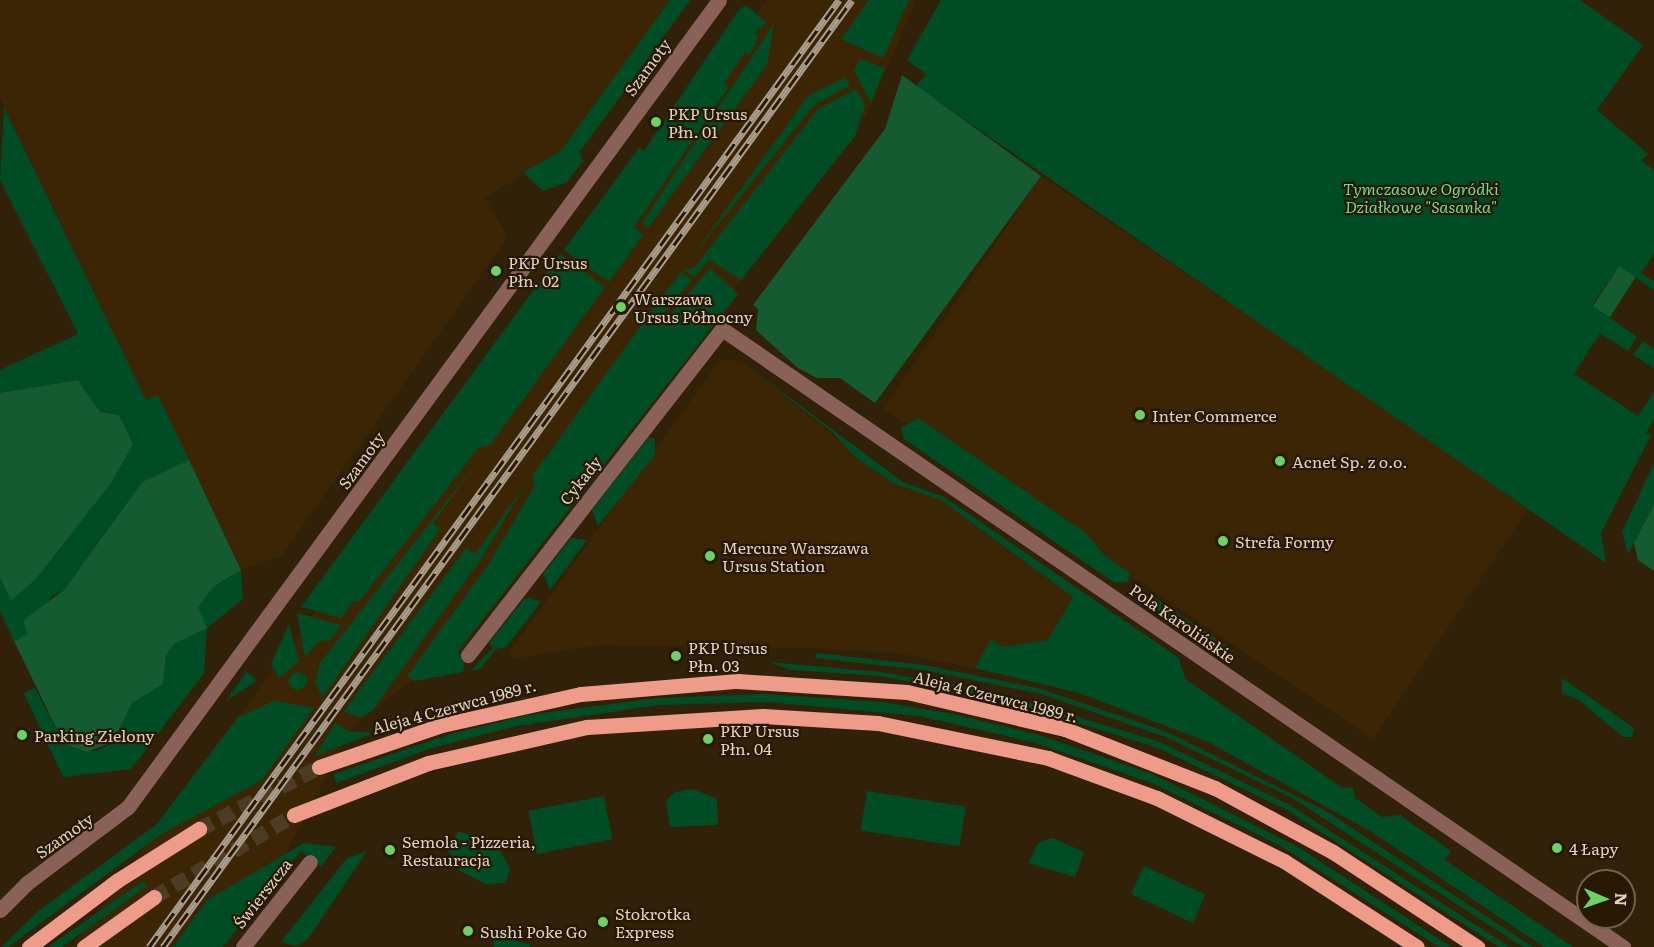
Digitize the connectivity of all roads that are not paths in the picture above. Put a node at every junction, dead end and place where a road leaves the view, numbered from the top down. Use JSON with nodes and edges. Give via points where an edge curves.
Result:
{"nodes":[{"id":1,"x":718,"y":0,"type":"edge"},
{"id":2,"x":722,"y":329,"type":"joint"},
{"id":3,"x":468,"y":655,"type":"dead end"},
{"id":4,"x":319,"y":767,"type":"tunnel mouth"},
{"id":5,"x":294,"y":815,"type":"tunnel mouth"},
{"id":6,"x":199,"y":829,"type":"tunnel mouth"},
{"id":7,"x":310,"y":862,"type":"dead end"},
{"id":8,"x":154,"y":897,"type":"tunnel mouth"},
{"id":9,"x":0,"y":910,"type":"edge"},
{"id":10,"x":29,"y":947,"type":"edge"},
{"id":11,"x":84,"y":947,"type":"edge"},
{"id":12,"x":243,"y":947,"type":"edge"},
{"id":13,"x":1417,"y":947,"type":"edge"},
{"id":14,"x":1477,"y":947,"type":"edge"},
{"id":15,"x":1623,"y":947,"type":"edge"}],
"edges":[{"from":1,"to":9,"type":"street","name":"Szamoty","via":[[128,807],[27,882]]},
{"from":2,"to":3,"type":"street","name":"Cykady"},
{"from":2,"to":15,"type":"street","name":"Pola Karolińskie"},
{"from":4,"to":14,"type":"main road","name":"Aleja 4 Czerwca 1989 r.","via":[[442,725],[581,694],[737,681],[907,692],[1065,729],[1215,788],[1333,852]]},
{"from":5,"to":13,"type":"main road","via":[[428,763],[587,727],[763,716],[878,723],[1048,758],[1157,798],[1284,861]]},
{"from":6,"to":10,"type":"main road","via":[[118,880]]},
{"from":7,"to":12,"type":"street","name":"Świerszcza"},
{"from":8,"to":11,"type":"main road"}]}
